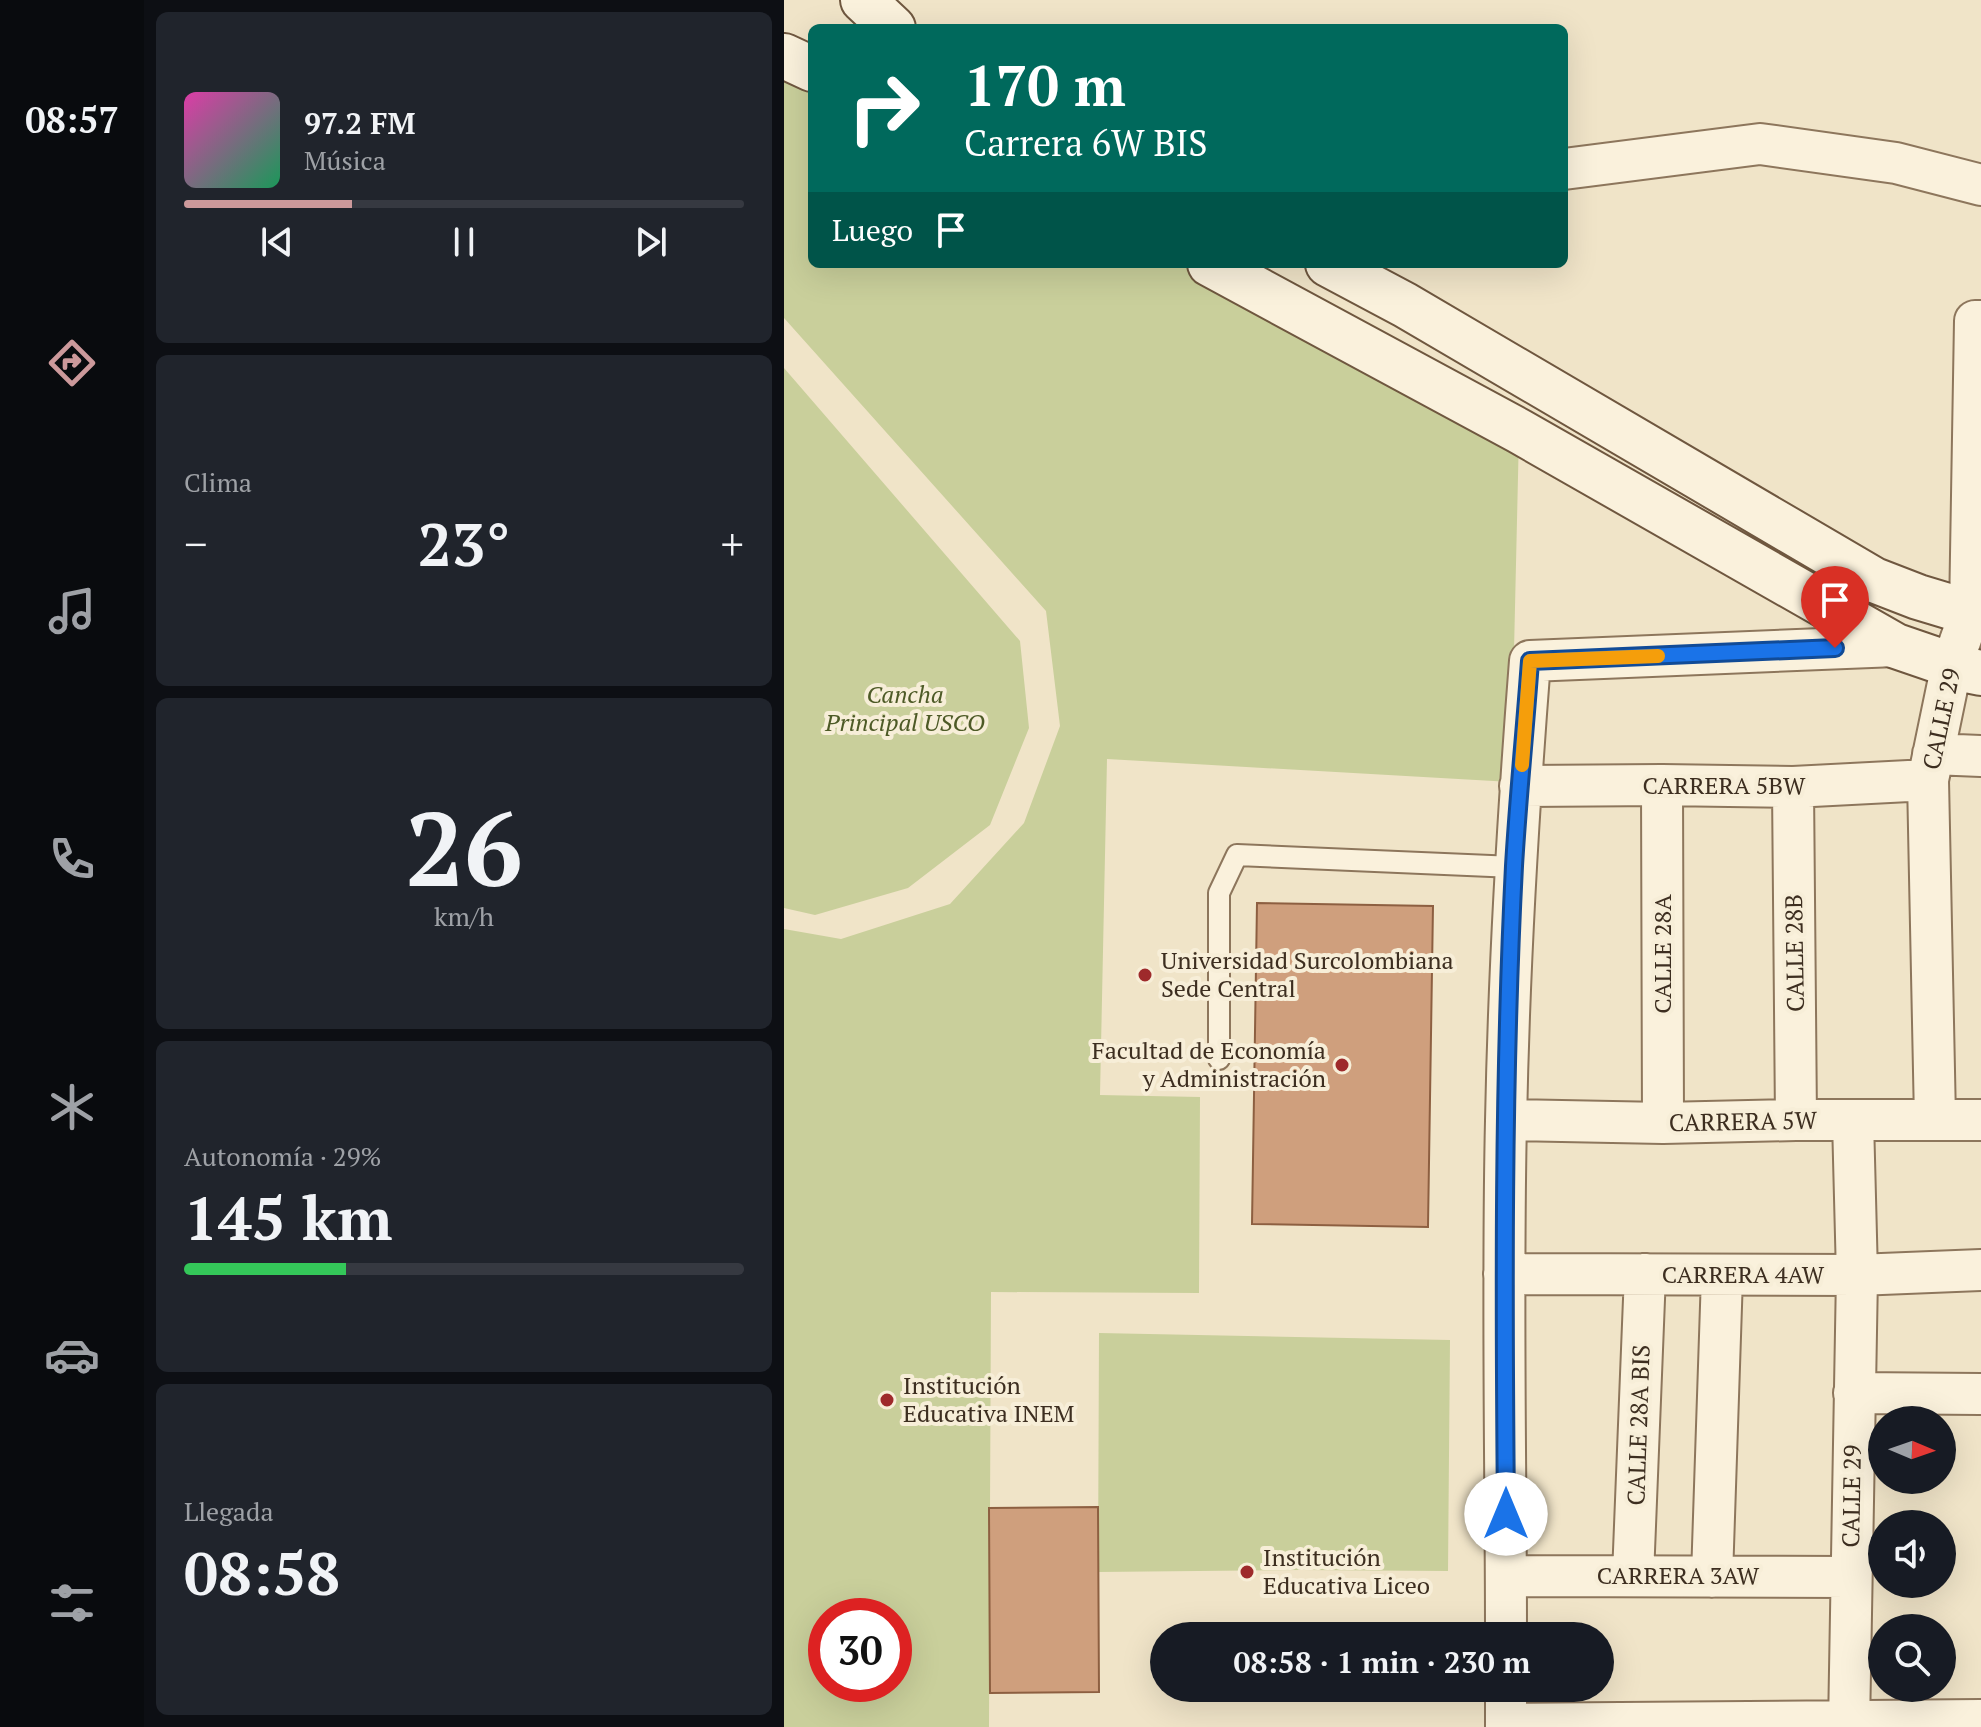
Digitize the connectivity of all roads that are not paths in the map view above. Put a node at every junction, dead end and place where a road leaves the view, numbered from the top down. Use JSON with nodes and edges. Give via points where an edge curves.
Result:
{"nodes":[{"id":1,"x":863,"y":0,"type":"edge"},
{"id":2,"x":889,"y":24,"type":"edge"},
{"id":3,"x":784,"y":56,"type":"edge"},
{"id":4,"x":808,"y":67,"type":"edge"},
{"id":5,"x":1568,"y":168,"type":"edge"},
{"id":6,"x":1981,"y":185,"type":"edge"},
{"id":7,"x":1217,"y":268,"type":"edge"},
{"id":8,"x":1336,"y":268,"type":"edge"},
{"id":9,"x":1978,"y":321,"type":"edge"},
{"id":10,"x":1976,"y":614,"type":"edge"},
{"id":11,"x":1896,"y":646,"type":"junction"},
{"id":12,"x":1967,"y":669,"type":"edge"},
{"id":13,"x":1981,"y":756,"type":"edge"},
{"id":14,"x":1930,"y":767,"type":"junction"},
{"id":15,"x":1662,"y":785,"type":"junction"},
{"id":16,"x":1520,"y":786,"type":"junction"},
{"id":17,"x":1793,"y":787,"type":"junction"},
{"id":18,"x":1514,"y":867,"type":"junction"},
{"id":19,"x":1219,"y":1059,"type":"dead end"},
{"id":20,"x":1935,"y":1119,"type":"junction"},
{"id":21,"x":1506,"y":1120,"type":"junction"},
{"id":22,"x":1796,"y":1120,"type":"junction"},
{"id":23,"x":1853,"y":1120,"type":"junction"},
{"id":24,"x":1981,"y":1120,"type":"edge"},
{"id":25,"x":1663,"y":1123,"type":"junction"},
{"id":26,"x":1981,"y":1270,"type":"edge"},
{"id":27,"x":1504,"y":1274,"type":"junction"},
{"id":28,"x":1645,"y":1274,"type":"junction"},
{"id":29,"x":1857,"y":1275,"type":"junction"},
{"id":30,"x":1722,"y":1276,"type":"junction"},
{"id":31,"x":1854,"y":1393,"type":"junction"},
{"id":32,"x":1981,"y":1394,"type":"edge"},
{"id":33,"x":1506,"y":1576,"type":"junction"},
{"id":34,"x":1633,"y":1576,"type":"junction"},
{"id":35,"x":1712,"y":1577,"type":"junction"},
{"id":36,"x":1850,"y":1577,"type":"junction"},
{"id":37,"x":1506,"y":1622,"type":"edge"},
{"id":38,"x":1506,"y":1713,"type":"edge"},
{"id":39,"x":1981,"y":1720,"type":"edge"},
{"id":40,"x":1849,"y":1725,"type":"edge"}],
"edges":[{"from":1,"to":2,"type":"main road"},
{"from":3,"to":4,"type":"main road"},
{"from":5,"to":6,"type":"street","via":[[1760,144],[1896,163]]},
{"from":7,"to":11,"type":"main road","via":[[1519,431]]},
{"from":8,"to":10,"type":"main road","via":[[1874,580]]},
{"from":9,"to":10,"type":"street","name":"CALLE 29"},
{"from":10,"to":12,"type":"street","name":"CALLE 29"},
{"from":11,"to":12,"type":"main road"},
{"from":11,"to":16,"type":"street","via":[[1530,661]]},
{"from":12,"to":14,"type":"street","name":"CALLE 29"},
{"from":13,"to":14,"type":"street","name":"CARRERA 5BW"},
{"from":14,"to":17,"type":"street","name":"CARRERA 5BW"},
{"from":14,"to":20,"type":"street","name":"CALLE 29"},
{"from":15,"to":16,"type":"street","name":"CARRERA 5BW"},
{"from":15,"to":17,"type":"street","name":"CARRERA 5BW"},
{"from":15,"to":25,"type":"street","name":"CALLE 28A"},
{"from":16,"to":18,"type":"street"},
{"from":17,"to":22,"type":"street","name":"CALLE 28B"},
{"from":18,"to":19,"type":"lane","via":[[1237,855],[1219,893]]},
{"from":18,"to":21,"type":"street"},
{"from":20,"to":23,"type":"street","name":"CARRERA 5W"},
{"from":20,"to":24,"type":"street","name":"CARRERA 5W"},
{"from":21,"to":25,"type":"street","name":"CARRERA 5W"},
{"from":21,"to":27,"type":"street"},
{"from":22,"to":23,"type":"street","name":"CARRERA 5W"},
{"from":22,"to":25,"type":"street","name":"CARRERA 5W"},
{"from":23,"to":29,"type":"street","name":"CALLE 29"},
{"from":26,"to":29,"type":"street","name":"CARRERA 4AW"},
{"from":27,"to":28,"type":"street","name":"CARRERA 4AW"},
{"from":27,"to":33,"type":"street"},
{"from":28,"to":30,"type":"street","name":"CARRERA 4AW"},
{"from":28,"to":34,"type":"street","name":"CALLE 28A BIS"},
{"from":29,"to":30,"type":"street","name":"CARRERA 4AW"},
{"from":29,"to":31,"type":"street","name":"CALLE 29"},
{"from":30,"to":35,"type":"street"},
{"from":31,"to":32,"type":"street"},
{"from":31,"to":36,"type":"street","name":"CALLE 29"},
{"from":33,"to":34,"type":"street","name":"CARRERA 3AW"},
{"from":33,"to":37,"type":"street"},
{"from":34,"to":35,"type":"street","name":"CARRERA 3AW"},
{"from":35,"to":36,"type":"street","name":"CARRERA 3AW"},
{"from":36,"to":40,"type":"street","name":"CALLE 29"},
{"from":38,"to":40,"type":"street"},
{"from":39,"to":40,"type":"street"}]}
